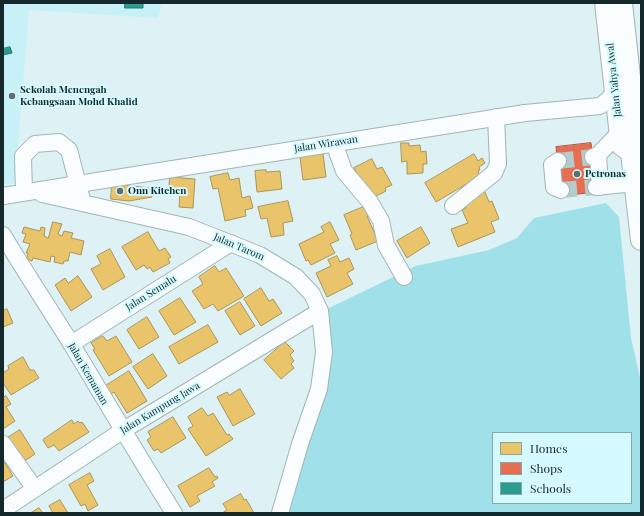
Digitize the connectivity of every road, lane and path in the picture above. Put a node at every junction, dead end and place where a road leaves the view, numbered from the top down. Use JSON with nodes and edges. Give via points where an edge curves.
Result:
{"nodes":[{"id":1,"x":605,"y":3,"type":"edge"},
{"id":2,"x":622,"y":3,"type":"edge"},
{"id":3,"x":629,"y":95,"type":"edge"},
{"id":4,"x":600,"y":106,"type":"junction"},
{"id":5,"x":496,"y":117,"type":"junction"},
{"id":6,"x":619,"y":128,"type":"junction"},
{"id":7,"x":334,"y":143,"type":"junction"},
{"id":8,"x":631,"y":153,"type":"junction"},
{"id":9,"x":558,"y":162,"type":"dead end"},
{"id":10,"x":634,"y":183,"type":"junction"},
{"id":11,"x":79,"y":185,"type":"junction"},
{"id":12,"x":561,"y":190,"type":"dead end"},
{"id":13,"x":28,"y":193,"type":"junction"},
{"id":14,"x":3,"y":196,"type":"edge"},
{"id":15,"x":87,"y":205,"type":"junction"},
{"id":16,"x":453,"y":206,"type":"dead end"},
{"id":17,"x":3,"y":234,"type":"edge"},
{"id":18,"x":641,"y":240,"type":"edge"},
{"id":19,"x":231,"y":243,"type":"junction"},
{"id":20,"x":404,"y":277,"type":"dead end"},
{"id":21,"x":320,"y":311,"type":"junction"},
{"id":22,"x":71,"y":344,"type":"junction"},
{"id":23,"x":122,"y":431,"type":"junction"},
{"id":24,"x":3,"y":444,"type":"edge"},
{"id":25,"x":35,"y":489,"type":"junction"},
{"id":26,"x":3,"y":510,"type":"edge"},
{"id":27,"x":174,"y":513,"type":"edge"},
{"id":28,"x":280,"y":513,"type":"edge"}],
"edges":[{"from":1,"to":3,"type":"main road","name":"Jalan Yahya Awal"},
{"from":2,"to":3,"type":"main road","name":"Jalan Yahya Awal"},
{"from":3,"to":4,"type":"street","via":[[609,99]]},
{"from":3,"to":6,"type":"main road","name":"Jalan Yahya Awal"},
{"from":3,"to":8,"type":"main road","name":"Jalan Yahya Awal","via":[[636,142]]},
{"from":4,"to":5,"type":"street","name":"Jalan Wirawan"},
{"from":4,"to":6,"type":"street","via":[[609,112]]},
{"from":5,"to":7,"type":"street","name":"Jalan Wirawan"},
{"from":5,"to":16,"type":"street","via":[[498,164],[494,173]]},
{"from":6,"to":8,"type":"main road","name":"Jalan Yahya Awal","via":[[621,145]]},
{"from":6,"to":10,"type":"street","via":[[595,156],[598,187]]},
{"from":7,"to":11,"type":"street","name":"Jalan Wirawan"},
{"from":7,"to":20,"type":"street","via":[[344,171],[370,202],[380,221],[386,244]]},
{"from":8,"to":10,"type":"main road","name":"Jalan Yahya Awal"},
{"from":9,"to":12,"type":"street","via":[[552,165],[554,187]]},
{"from":10,"to":18,"type":"main road","name":"Jalan Yahya Awal"},
{"from":11,"to":13,"type":"street","name":"Jalan Wirawan"},
{"from":11,"to":13,"type":"street","via":[[69,150],[59,142],[35,144],[23,156]]},
{"from":11,"to":15,"type":"street","via":[[82,198]]},
{"from":13,"to":14,"type":"street","name":"Jalan Tarom"},
{"from":13,"to":15,"type":"street","name":"Jalan Tarom"},
{"from":15,"to":19,"type":"street","name":"Jalan Tarom","via":[[189,227]]},
{"from":17,"to":22,"type":"street","name":"Jalan Kemaman"},
{"from":19,"to":21,"type":"street","name":"Jalan Tarom","via":[[260,255],[296,277],[312,294]]},
{"from":19,"to":22,"type":"street","name":"Jalan Semalu"},
{"from":21,"to":23,"type":"street","name":"Jalan Kampung Jawa"},
{"from":21,"to":28,"type":"street","name":"Jalan Tarom","via":[[324,352],[319,389]]},
{"from":22,"to":23,"type":"street","name":"Jalan Kemaman"},
{"from":23,"to":25,"type":"street","name":"Jalan Kampung Jawa"},
{"from":23,"to":27,"type":"street","name":"Jalan Kemaman"},
{"from":24,"to":25,"type":"street"},
{"from":25,"to":26,"type":"street","name":"Jalan Kampung Jawa"}]}
